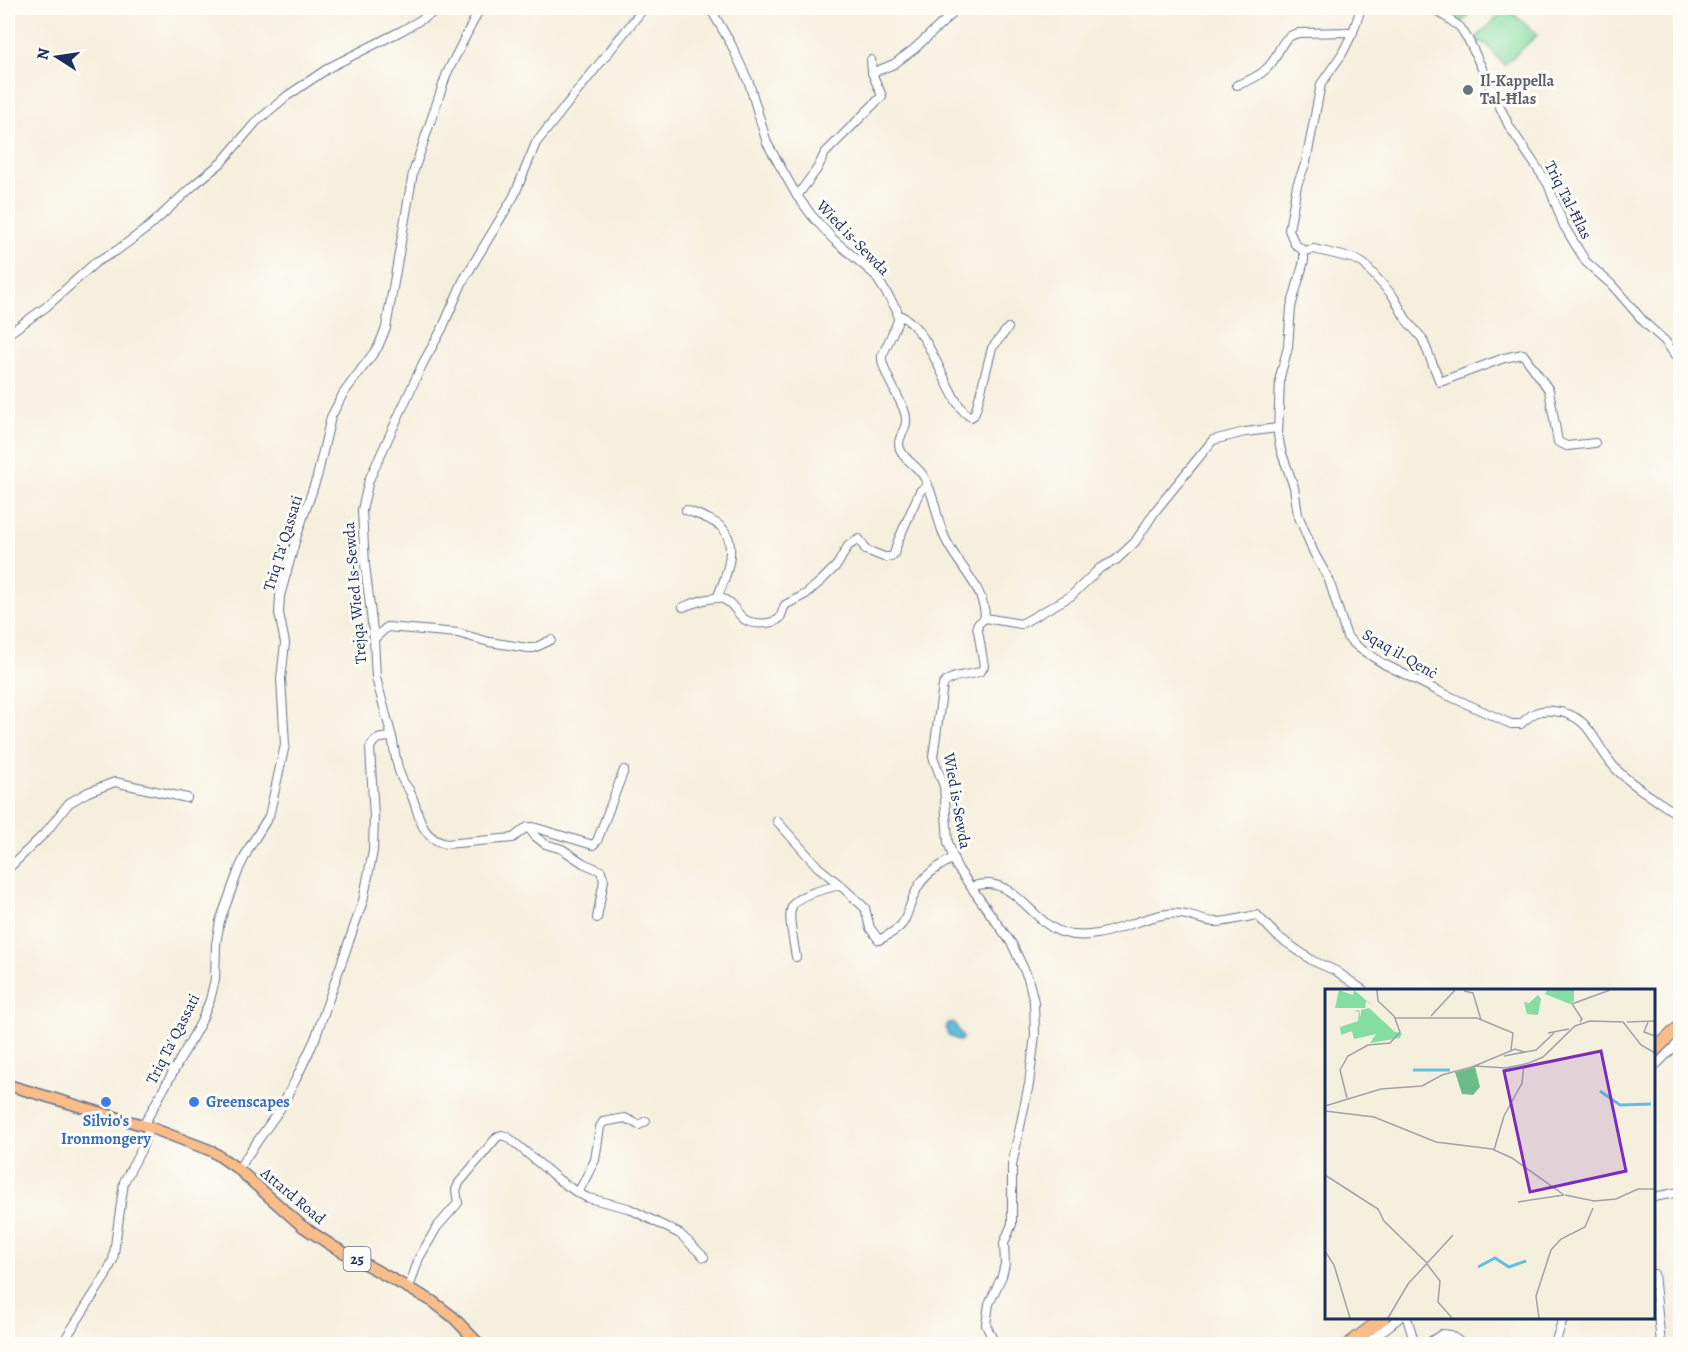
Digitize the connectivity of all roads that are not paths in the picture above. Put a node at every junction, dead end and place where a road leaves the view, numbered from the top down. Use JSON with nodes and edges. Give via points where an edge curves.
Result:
{"nodes":[{"id":1,"x":441,"y":8,"type":"edge"},
{"id":2,"x":480,"y":8,"type":"edge"},
{"id":3,"x":644,"y":8,"type":"edge"},
{"id":4,"x":710,"y":8,"type":"edge"},
{"id":5,"x":1361,"y":8,"type":"edge"},
{"id":6,"x":1433,"y":8,"type":"edge"},
{"id":7,"x":951,"y":15,"type":"dead end"},
{"id":8,"x":1353,"y":32,"type":"junction"},
{"id":9,"x":871,"y":60,"type":"dead end"},
{"id":10,"x":872,"y":72,"type":"junction"},
{"id":11,"x":1237,"y":85,"type":"dead end"},
{"id":12,"x":797,"y":196,"type":"junction"},
{"id":13,"x":1304,"y":251,"type":"junction"},
{"id":14,"x":899,"y":315,"type":"junction"},
{"id":15,"x":1008,"y":328,"type":"dead end"},
{"id":16,"x":8,"y":334,"type":"edge"},
{"id":17,"x":1680,"y":362,"type":"edge"},
{"id":18,"x":1278,"y":428,"type":"junction"},
{"id":19,"x":1595,"y":443,"type":"dead end"},
{"id":20,"x":928,"y":485,"type":"junction"},
{"id":21,"x":686,"y":510,"type":"dead end"},
{"id":22,"x":717,"y":598,"type":"junction"},
{"id":23,"x":683,"y":607,"type":"dead end"},
{"id":24,"x":985,"y":618,"type":"junction"},
{"id":25,"x":374,"y":639,"type":"junction"},
{"id":26,"x":551,"y":640,"type":"dead end"},
{"id":27,"x":392,"y":737,"type":"junction"},
{"id":28,"x":624,"y":770,"type":"dead end"},
{"id":29,"x":188,"y":798,"type":"dead end"},
{"id":30,"x":1680,"y":816,"type":"edge"},
{"id":31,"x":777,"y":821,"type":"dead end"},
{"id":32,"x":528,"y":827,"type":"junction"},
{"id":33,"x":953,"y":858,"type":"junction"},
{"id":34,"x":8,"y":869,"type":"edge"},
{"id":35,"x":840,"y":885,"type":"junction"},
{"id":36,"x":971,"y":887,"type":"junction"},
{"id":37,"x":597,"y":918,"type":"dead end"},
{"id":38,"x":796,"y":957,"type":"dead end"},
{"id":39,"x":1361,"y":989,"type":"edge"},
{"id":40,"x":1680,"y":1026,"type":"edge"},
{"id":41,"x":1680,"y":1041,"type":"edge"},
{"id":42,"x":1655,"y":1049,"type":"edge"},
{"id":43,"x":1655,"y":1065,"type":"edge"},
{"id":44,"x":8,"y":1085,"type":"edge"},
{"id":45,"x":646,"y":1121,"type":"dead end"},
{"id":46,"x":146,"y":1127,"type":"junction"},
{"id":47,"x":238,"y":1169,"type":"junction"},
{"id":48,"x":1680,"y":1192,"type":"edge"},
{"id":49,"x":578,"y":1193,"type":"junction"},
{"id":50,"x":1655,"y":1197,"type":"edge"},
{"id":51,"x":704,"y":1257,"type":"dead end"},
{"id":52,"x":409,"y":1288,"type":"junction"},
{"id":53,"x":1655,"y":1296,"type":"edge"},
{"id":54,"x":1380,"y":1319,"type":"edge"},
{"id":55,"x":1397,"y":1319,"type":"edge"},
{"id":56,"x":1408,"y":1319,"type":"edge"},
{"id":57,"x":1562,"y":1319,"type":"edge"},
{"id":58,"x":62,"y":1344,"type":"edge"},
{"id":59,"x":479,"y":1344,"type":"edge"},
{"id":60,"x":995,"y":1344,"type":"edge"},
{"id":61,"x":1349,"y":1344,"type":"edge"},
{"id":62,"x":1366,"y":1344,"type":"edge"},
{"id":63,"x":1414,"y":1344,"type":"edge"},
{"id":64,"x":1427,"y":1344,"type":"edge"},
{"id":65,"x":1462,"y":1344,"type":"edge"},
{"id":66,"x":1555,"y":1344,"type":"edge"},
{"id":67,"x":1661,"y":1344,"type":"edge"}],
"edges":[{"from":1,"to":16,"type":"street","via":[[330,67],[287,96],[256,123],[221,163],[150,226],[96,262],[46,307]]},
{"from":2,"to":46,"type":"street","name":"Triq Ta' Qassati","via":[[447,73],[412,173],[383,338],[331,417],[280,596],[285,643],[281,679],[285,745],[269,816],[239,869],[220,921],[210,1000]]},
{"from":3,"to":25,"type":"street","name":"Trejqa Wied Is-Sewda","via":[[536,142],[519,186],[467,273],[376,462],[362,517]]},
{"from":4,"to":12,"type":"street","name":"Wied is-Sewda","via":[[749,83],[767,143]]},
{"from":5,"to":8,"type":"street"},
{"from":6,"to":17,"type":"street","name":"Triq Tal-Ħlas","via":[[1460,27],[1469,41],[1509,126],[1548,184],[1560,218],[1586,262],[1665,341]]},
{"from":7,"to":10,"type":"street","via":[[894,64]]},
{"from":8,"to":11,"type":"street","via":[[1290,35],[1261,73]]},
{"from":8,"to":13,"type":"street","via":[[1322,84],[1306,162],[1297,185],[1289,230],[1295,244]]},
{"from":9,"to":10,"type":"street"},
{"from":10,"to":12,"type":"street","via":[[882,96],[825,153]]},
{"from":12,"to":14,"type":"street","name":"Wied is-Sewda","via":[[833,239],[874,275]]},
{"from":13,"to":18,"type":"street","name":"Sqaq il-Qenċ","via":[[1280,377]]},
{"from":13,"to":19,"type":"street","via":[[1314,249],[1364,264],[1393,296],[1422,338],[1440,382],[1523,354],[1549,390],[1558,442],[1567,446]]},
{"from":14,"to":15,"type":"street","via":[[907,319],[934,355],[957,401],[970,417],[977,406],[992,348]]},
{"from":14,"to":20,"type":"street","name":"Wied is-Sewda","via":[[881,362],[907,417],[900,449]]},
{"from":18,"to":24,"type":"street","via":[[1213,440],[1135,542],[1071,596],[1021,624]]},
{"from":18,"to":30,"type":"street","name":"Sqaq il-Qenċ","via":[[1298,515],[1329,580],[1352,643],[1384,664],[1511,724],[1521,724],[1530,714],[1545,710],[1569,713],[1580,719],[1617,770]]},
{"from":20,"to":22,"type":"street","via":[[920,490],[894,554],[884,557],[866,550],[859,539],[853,542],[830,573],[806,594],[785,605],[778,620],[751,622],[730,603]]},
{"from":20,"to":24,"type":"street","name":"Wied is-Sewda","via":[[949,546],[982,596]]},
{"from":21,"to":22,"type":"street","via":[[716,524],[728,538],[728,569]]},
{"from":22,"to":23,"type":"street"},
{"from":24,"to":33,"type":"street","name":"Wied is-Sewda","via":[[977,625],[984,659],[981,671],[947,680],[941,692],[933,757],[944,786]]},
{"from":25,"to":26,"type":"street","via":[[387,627],[458,633],[528,648]]},
{"from":25,"to":27,"type":"street","name":"Trejqa Wied Is-Sewda","via":[[376,678]]},
{"from":27,"to":32,"type":"street","name":"Trejqa Wied Is-Sewda","via":[[399,771],[418,816],[436,841],[456,844],[513,838]]},
{"from":27,"to":47,"type":"street","via":[[373,741],[370,748],[372,864],[315,1039],[290,1092]]},
{"from":28,"to":32,"type":"street","via":[[595,844]]},
{"from":29,"to":34,"type":"street","via":[[115,782],[88,792],[69,803]]},
{"from":31,"to":35,"type":"street","via":[[818,867]]},
{"from":32,"to":37,"type":"street","via":[[545,844],[601,871],[604,880]]},
{"from":33,"to":35,"type":"street","via":[[930,873],[918,887],[907,919],[896,932],[879,940],[870,928],[865,908]]},
{"from":33,"to":36,"type":"street","name":"Wied is-Sewda"},
{"from":35,"to":38,"type":"street","via":[[813,891],[793,902],[789,915]]},
{"from":36,"to":39,"type":"street","via":[[999,886],[1021,899],[1053,929],[1074,936],[1094,935],[1169,913],[1216,922],[1257,915],[1277,936]]},
{"from":36,"to":60,"type":"street","name":"Wied is-Sewda","via":[[1012,944],[1034,1002],[1035,1035],[1029,1084],[1012,1165],[1012,1224],[1005,1243],[1002,1276],[989,1304],[986,1325]]},
{"from":40,"to":42,"type":"highway"},
{"from":41,"to":43,"type":"street"},
{"from":44,"to":46,"type":"main road","number":"25"},
{"from":45,"to":49,"type":"street","via":[[639,1125],[625,1118],[603,1122],[595,1160]]},
{"from":46,"to":47,"type":"main road","number":"25","via":[[212,1151]]},
{"from":46,"to":58,"type":"street","name":"Triq Ta' Qassati","via":[[141,1150],[124,1182],[113,1260]]},
{"from":47,"to":52,"type":"main road","name":"Attard Road","number":"25","via":[[302,1226]]},
{"from":48,"to":50,"type":"street"},
{"from":49,"to":51,"type":"street","via":[[628,1208],[680,1234]]},
{"from":49,"to":52,"type":"street","via":[[509,1138],[499,1136],[459,1183],[458,1203],[437,1227],[419,1258]]},
{"from":52,"to":59,"type":"main road","name":"Attard Road","number":"25","via":[[453,1317]]},
{"from":53,"to":67,"type":"street"},
{"from":54,"to":61,"type":"highway"},
{"from":55,"to":62,"type":"street"},
{"from":56,"to":63,"type":"street"},
{"from":57,"to":66,"type":"street"},
{"from":64,"to":65,"type":"street","via":[[1442,1334]]}]}
